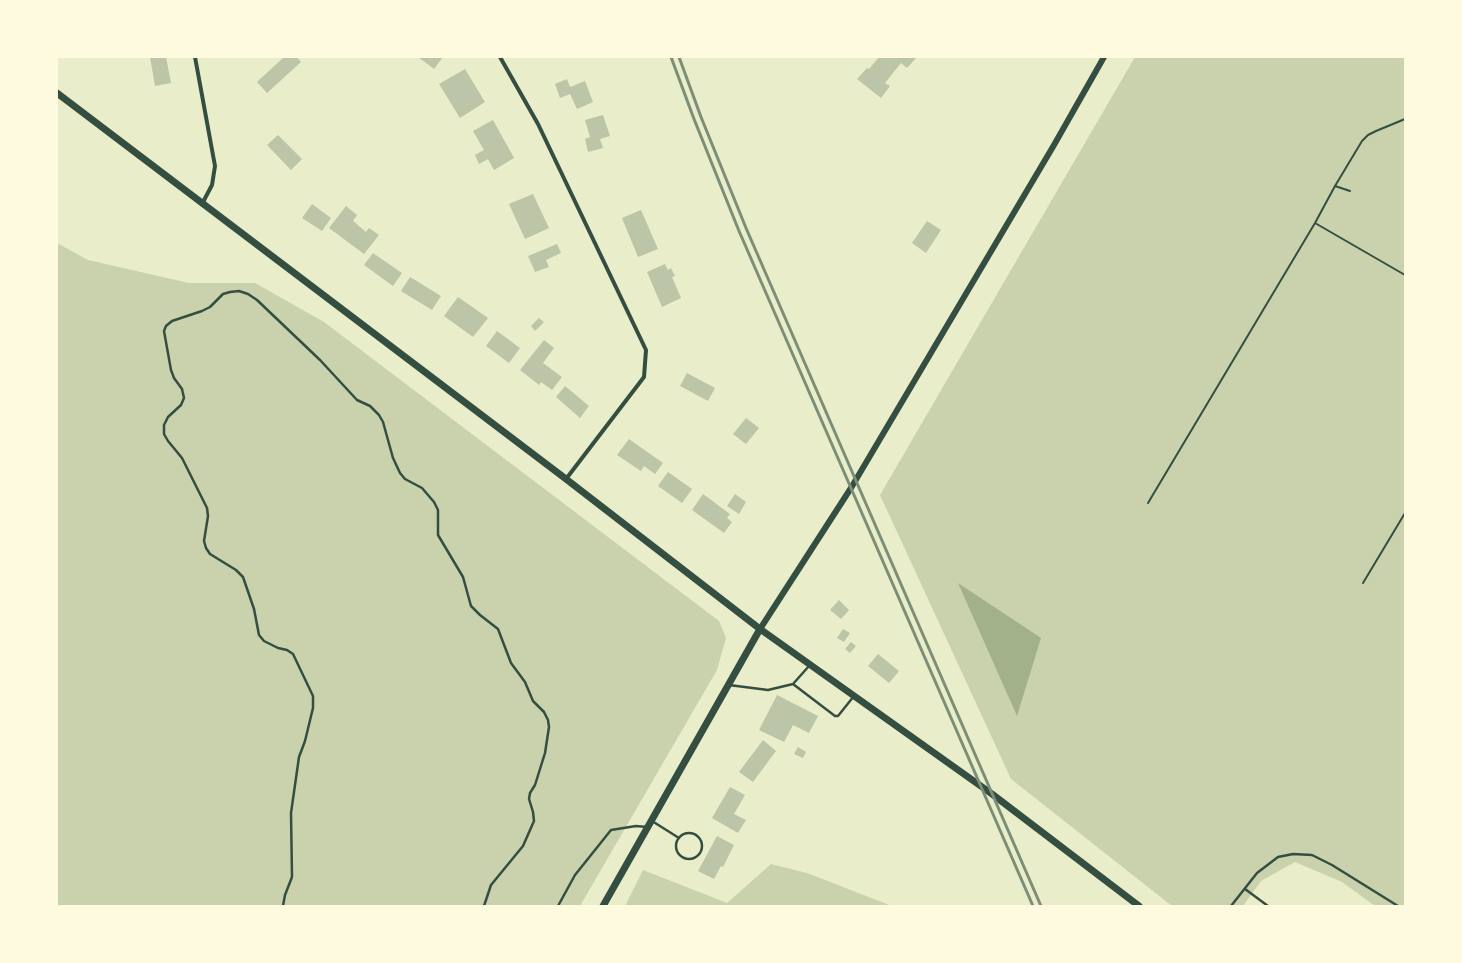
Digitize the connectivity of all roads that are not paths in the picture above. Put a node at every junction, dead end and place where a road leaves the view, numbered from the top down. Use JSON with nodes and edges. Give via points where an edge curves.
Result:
{"nodes":[{"id":1,"x":196,"y":57,"type":"edge"},
{"id":2,"x":500,"y":57,"type":"edge"},
{"id":3,"x":1104,"y":57,"type":"edge"},
{"id":4,"x":57,"y":92,"type":"edge"},
{"id":5,"x":202,"y":204,"type":"junction"},
{"id":6,"x":566,"y":479,"type":"junction"},
{"id":7,"x":760,"y":629,"type":"junction"},
{"id":8,"x":810,"y":665,"type":"junction"},
{"id":9,"x":729,"y":684,"type":"junction"},
{"id":10,"x":793,"y":684,"type":"junction"},
{"id":11,"x":854,"y":696,"type":"junction"},
{"id":12,"x":649,"y":824,"type":"junction"},
{"id":13,"x":679,"y":838,"type":"junction"},
{"id":14,"x":1245,"y":889,"type":"junction"},
{"id":15,"x":284,"y":906,"type":"edge"},
{"id":16,"x":484,"y":906,"type":"edge"},
{"id":17,"x":558,"y":906,"type":"edge"},
{"id":18,"x":603,"y":906,"type":"edge"},
{"id":19,"x":1139,"y":906,"type":"edge"},
{"id":20,"x":1231,"y":906,"type":"edge"},
{"id":21,"x":1268,"y":906,"type":"edge"},
{"id":22,"x":1398,"y":906,"type":"edge"}],
"edges":[{"from":1,"to":5,"type":"street","via":[[215,166],[212,185]]},
{"from":2,"to":6,"type":"street","via":[[538,124],[646,350],[644,377]]},
{"from":3,"to":7,"type":"street","via":[[851,488]]},
{"from":4,"to":5,"type":"main road"},
{"from":5,"to":6,"type":"main road"},
{"from":6,"to":7,"type":"main road"},
{"from":7,"to":8,"type":"main road"},
{"from":7,"to":9,"type":"main road"},
{"from":8,"to":10,"type":"lane"},
{"from":8,"to":11,"type":"main road"},
{"from":9,"to":10,"type":"lane","via":[[768,690]]},
{"from":9,"to":12,"type":"main road"},
{"from":10,"to":11,"type":"lane","via":[[835,716],[838,716]]},
{"from":11,"to":19,"type":"main road","via":[[992,794]]},
{"from":12,"to":13,"type":"lane"},
{"from":12,"to":17,"type":"lane","via":[[611,830],[575,875]]},
{"from":12,"to":18,"type":"main road"},
{"from":13,"to":13,"type":"lane","via":[[676,840],[676,850],[681,857],[690,860],[698,856],[702,848],[700,839],[692,833],[683,834]]},
{"from":14,"to":20,"type":"lane"},
{"from":14,"to":21,"type":"lane"},
{"from":14,"to":22,"type":"lane","via":[[1257,873],[1278,857],[1293,854],[1312,855]]},
{"from":15,"to":16,"type":"lane","via":[[292,877],[291,813],[299,757],[313,708],[313,696],[293,654],[264,641],[259,635],[254,609],[243,577],[210,554],[206,548],[204,541],[207,508],[182,458],[164,434],[164,425],[168,417],[184,398],[171,370],[164,331],[166,326],[172,321],[210,307],[223,294],[239,291],[257,300],[320,360],[357,400],[379,414],[400,473],[405,479],[422,488],[438,510],[438,535],[463,577],[471,606],[498,629],[511,663],[533,701],[548,720],[545,753],[529,799],[534,821],[523,846],[491,885]]}]}
